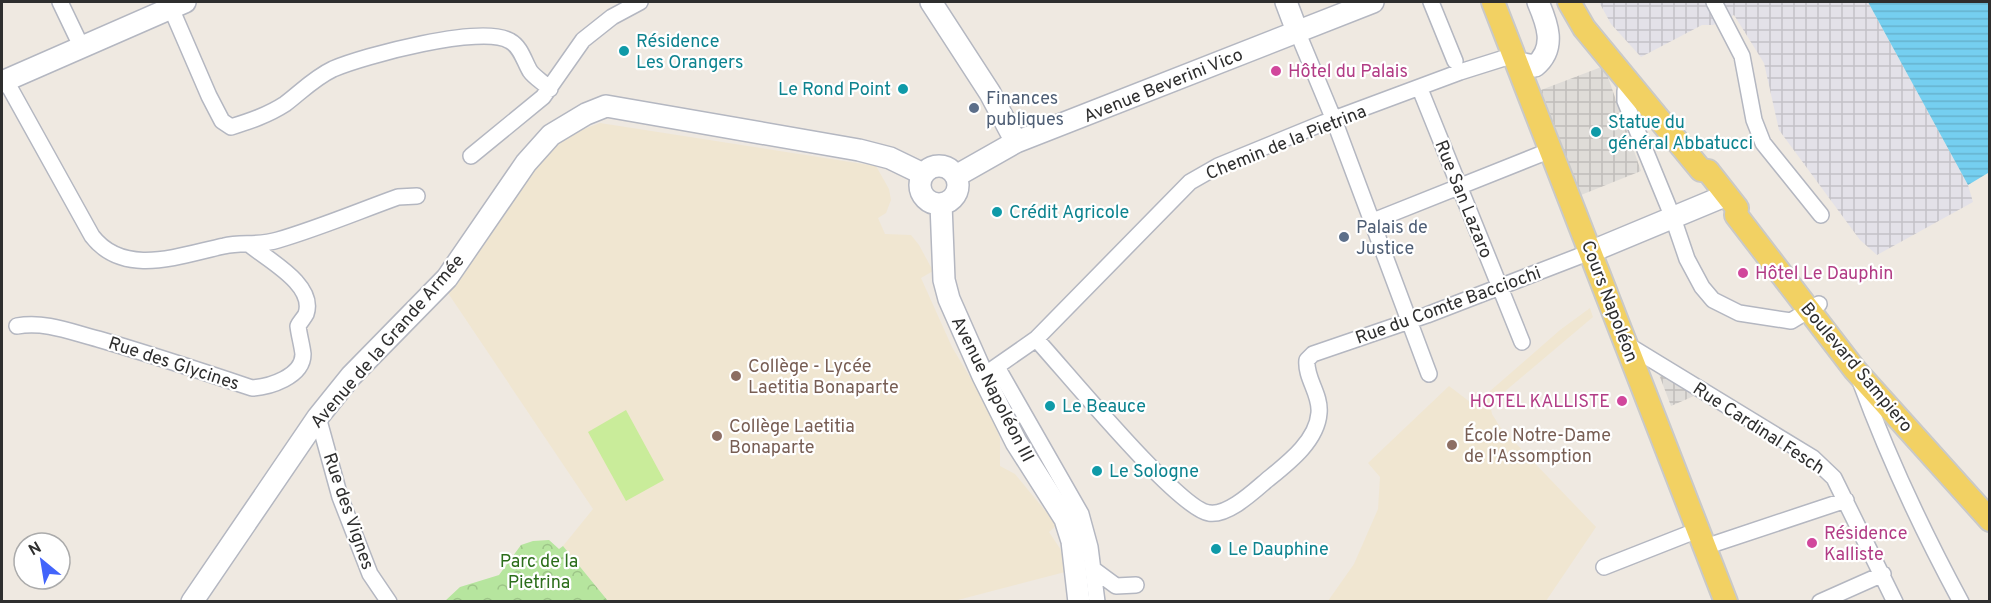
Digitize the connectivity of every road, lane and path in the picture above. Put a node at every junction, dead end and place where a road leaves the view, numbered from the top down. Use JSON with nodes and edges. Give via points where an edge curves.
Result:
{"nodes":[{"id":1,"x":60,"y":2,"type":"edge"},
{"id":2,"x":640,"y":2,"type":"edge"},
{"id":3,"x":931,"y":2,"type":"edge"},
{"id":4,"x":1286,"y":2,"type":"edge"},
{"id":5,"x":1373,"y":2,"type":"edge"},
{"id":6,"x":1431,"y":2,"type":"edge"},
{"id":7,"x":1493,"y":2,"type":"edge"},
{"id":8,"x":1538,"y":2,"type":"edge"},
{"id":9,"x":1569,"y":2,"type":"edge"},
{"id":10,"x":1584,"y":2,"type":"edge"},
{"id":11,"x":1714,"y":2,"type":"edge"},
{"id":12,"x":178,"y":5,"type":"edge"},
{"id":13,"x":1298,"y":31,"type":"junction"},
{"id":14,"x":82,"y":48,"type":"junction"},
{"id":15,"x":1516,"y":59,"type":"junction"},
{"id":16,"x":1455,"y":61,"type":"dead end"},
{"id":17,"x":4,"y":82,"type":"edge"},
{"id":18,"x":1629,"y":83,"type":"junction"},
{"id":19,"x":550,"y":89,"type":"junction"},
{"id":20,"x":1420,"y":89,"type":"junction"},
{"id":21,"x":1334,"y":120,"type":"junction"},
{"id":22,"x":1016,"y":142,"type":"junction"},
{"id":23,"x":1551,"y":150,"type":"junction"},
{"id":24,"x":471,"y":156,"type":"dead end"},
{"id":25,"x":1708,"y":171,"type":"junction"},
{"id":26,"x":923,"y":174,"type":"junction"},
{"id":27,"x":956,"y":176,"type":"junction"},
{"id":28,"x":1459,"y":185,"type":"junction"},
{"id":29,"x":417,"y":195,"type":"dead end"},
{"id":30,"x":1732,"y":201,"type":"junction"},
{"id":31,"x":941,"y":204,"type":"junction"},
{"id":32,"x":1821,"y":215,"type":"dead end"},
{"id":33,"x":1673,"y":218,"type":"junction"},
{"id":34,"x":1373,"y":221,"type":"junction"},
{"id":35,"x":250,"y":245,"type":"junction"},
{"id":36,"x":1590,"y":252,"type":"junction"},
{"id":37,"x":1500,"y":287,"type":"junction"},
{"id":38,"x":1814,"y":307,"type":"junction"},
{"id":39,"x":1410,"y":321,"type":"junction"},
{"id":40,"x":17,"y":326,"type":"dead end"},
{"id":41,"x":1036,"y":339,"type":"junction"},
{"id":42,"x":1522,"y":342,"type":"dead end"},
{"id":43,"x":1626,"y":344,"type":"junction"},
{"id":44,"x":1855,"y":370,"type":"junction"},
{"id":45,"x":1429,"y":374,"type":"dead end"},
{"id":46,"x":993,"y":377,"type":"junction"},
{"id":47,"x":318,"y":417,"type":"junction"},
{"id":48,"x":1846,"y":500,"type":"junction"},
{"id":49,"x":1989,"y":502,"type":"edge"},
{"id":50,"x":1989,"y":520,"type":"edge"},
{"id":51,"x":1702,"y":538,"type":"junction"},
{"id":52,"x":1604,"y":567,"type":"dead end"},
{"id":53,"x":1093,"y":569,"type":"junction"},
{"id":54,"x":1882,"y":574,"type":"junction"},
{"id":55,"x":1136,"y":585,"type":"dead end"},
{"id":56,"x":192,"y":602,"type":"edge"},
{"id":57,"x":388,"y":602,"type":"edge"},
{"id":58,"x":1078,"y":602,"type":"edge"},
{"id":59,"x":1097,"y":602,"type":"edge"},
{"id":60,"x":1726,"y":602,"type":"edge"},
{"id":61,"x":1820,"y":602,"type":"edge"},
{"id":62,"x":1895,"y":602,"type":"edge"},
{"id":63,"x":1961,"y":602,"type":"edge"}],
"edges":[{"from":1,"to":14,"type":"street"},
{"from":2,"to":19,"type":"street","via":[[612,17],[583,40]]},
{"from":3,"to":22,"type":"main road","via":[[990,93]]},
{"from":4,"to":13,"type":"main road"},
{"from":5,"to":13,"type":"main road","name":"Avenue Beverini Vico"},
{"from":6,"to":16,"type":"street"},
{"from":7,"to":15,"type":"main road","name":"Cours Napoléon"},
{"from":8,"to":15,"type":"main road","via":[[1549,31],[1548,47],[1535,66]]},
{"from":9,"to":18,"type":"main road","name":"Boulevard Sampiero","via":[[1584,28]]},
{"from":10,"to":25,"type":"main road","name":"Boulevard Sampiero","via":[[1602,33],[1708,163]]},
{"from":11,"to":32,"type":"street","via":[[1742,56],[1762,143]]},
{"from":12,"to":14,"type":"main road"},
{"from":12,"to":19,"type":"street","via":[[213,105],[222,121],[231,127],[269,114],[332,69],[391,50],[440,40],[493,36],[510,41],[524,55],[531,72]]},
{"from":13,"to":21,"type":"street"},
{"from":13,"to":22,"type":"main road","name":"Avenue Beverini Vico"},
{"from":14,"to":17,"type":"main road"},
{"from":15,"to":20,"type":"street","name":"Chemin de la Pietrina","via":[[1460,72]]},
{"from":15,"to":23,"type":"main road","name":"Cours Napoléon"},
{"from":17,"to":35,"type":"street","via":[[100,247],[143,261],[227,245]]},
{"from":18,"to":25,"type":"main road","name":"Boulevard Sampiero","via":[[1701,170]]},
{"from":18,"to":33,"type":"street","via":[[1625,101]]},
{"from":19,"to":24,"type":"street"},
{"from":20,"to":21,"type":"street","name":"Chemin de la Pietrina"},
{"from":20,"to":28,"type":"street","name":"Rue San Lazaro"},
{"from":21,"to":34,"type":"street"},
{"from":21,"to":41,"type":"street","name":"Chemin de la Pietrina","via":[[1218,166],[1190,182]]},
{"from":22,"to":27,"type":"main road","name":"Avenue Beverini Vico"},
{"from":23,"to":28,"type":"street"},
{"from":23,"to":36,"type":"main road","name":"Cours Napoléon"},
{"from":25,"to":30,"type":"main road","name":"Boulevard Sampiero"},
{"from":26,"to":27,"type":"main road","via":[[940,165]]},
{"from":26,"to":31,"type":"main road","via":[[921,192],[929,201]]},
{"from":26,"to":47,"type":"main road","name":"Avenue de la Grande Armée","via":[[890,158],[859,150],[606,106],[586,114],[552,135],[526,163],[447,278],[351,376]]},
{"from":27,"to":31,"type":"main road","via":[[954,196]]},
{"from":28,"to":34,"type":"street"},
{"from":28,"to":37,"type":"street","name":"Rue San Lazaro"},
{"from":29,"to":35,"type":"street","via":[[398,197],[277,240]]},
{"from":30,"to":33,"type":"main road"},
{"from":30,"to":38,"type":"main road","name":"Boulevard Sampiero","via":[[1745,208]]},
{"from":31,"to":46,"type":"main road","name":"Avenue Napoléon III","via":[[944,280],[949,299]]},
{"from":33,"to":36,"type":"main road"},
{"from":33,"to":38,"type":"street","via":[[1692,268],[1713,300],[1739,313],[1791,321]]},
{"from":34,"to":39,"type":"street"},
{"from":35,"to":40,"type":"street","name":"Rue des Glycines","via":[[299,283],[306,299],[306,313],[298,326],[303,356],[286,378],[268,387],[252,388],[56,327],[33,323]]},
{"from":36,"to":37,"type":"street","name":"Rue du Comte Bacciochi"},
{"from":36,"to":43,"type":"main road","name":"Cours Napoléon"},
{"from":37,"to":39,"type":"street","name":"Rue du Comte Bacciochi"},
{"from":37,"to":42,"type":"street","name":"Rue San Lazaro"},
{"from":38,"to":44,"type":"main road","name":"Boulevard Sampiero"},
{"from":38,"to":49,"type":"main road","name":"Boulevard Sampiero"},
{"from":39,"to":41,"type":"street","name":"Rue du Comte Bacciochi","via":[[1313,354],[1306,360],[1319,413],[1311,435],[1298,455],[1248,496],[1211,514],[1188,503],[1152,469]]},
{"from":39,"to":45,"type":"street"},
{"from":41,"to":46,"type":"street","name":"Chemin de la Pietrina"},
{"from":43,"to":48,"type":"street","name":"Rue Cardinal Fesch","via":[[1813,458],[1834,478]]},
{"from":43,"to":51,"type":"main road","name":"Cours Napoléon"},
{"from":44,"to":50,"type":"main road","name":"Boulevard Sampiero"},
{"from":44,"to":63,"type":"street","via":[[1905,491]]},
{"from":46,"to":53,"type":"street","via":[[1081,514]]},
{"from":46,"to":58,"type":"main road","name":"Avenue Napoléon III","via":[[1016,442],[1065,519],[1072,541]]},
{"from":47,"to":56,"type":"main road","name":"Avenue de la Grande Armée"},
{"from":47,"to":57,"type":"street","name":"Rue des Vignes","via":[[340,497],[370,574]]},
{"from":48,"to":51,"type":"street"},
{"from":48,"to":54,"type":"street","name":"Rue Cardinal Fesch"},
{"from":51,"to":52,"type":"street"},
{"from":51,"to":60,"type":"main road","name":"Cours Napoléon"},
{"from":53,"to":55,"type":"street","via":[[1116,586]]},
{"from":53,"to":59,"type":"street"},
{"from":54,"to":61,"type":"street"},
{"from":54,"to":62,"type":"street","name":"Rue Cardinal Fesch"}]}
